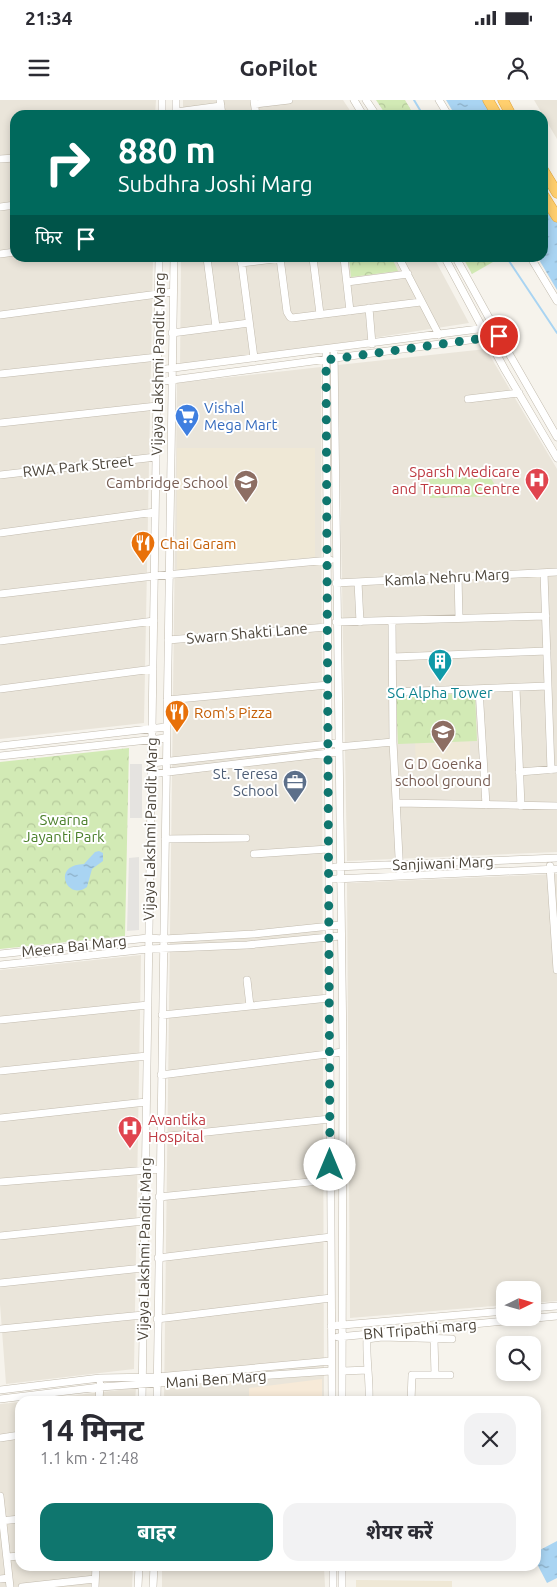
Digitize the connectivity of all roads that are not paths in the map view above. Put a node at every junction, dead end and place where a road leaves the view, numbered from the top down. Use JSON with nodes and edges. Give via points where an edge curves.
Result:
{"nodes":[{"id":1,"x":289,"y":100,"type":"edge"},
{"id":2,"x":255,"y":102,"type":"edge"},
{"id":3,"x":220,"y":103,"type":"edge"},
{"id":4,"x":189,"y":110,"type":"edge"},
{"id":5,"x":548,"y":178,"type":"edge"},
{"id":6,"x":557,"y":193,"type":"edge"},
{"id":7,"x":548,"y":203,"type":"edge"},
{"id":8,"x":557,"y":217,"type":"edge"},
{"id":9,"x":160,"y":262,"type":"edge"},
{"id":10,"x":174,"y":262,"type":"edge"},
{"id":11,"x":208,"y":262,"type":"edge"},
{"id":12,"x":241,"y":262,"type":"edge"},
{"id":13,"x":281,"y":262,"type":"edge"},
{"id":14,"x":314,"y":262,"type":"edge"},
{"id":15,"x":344,"y":262,"type":"edge"},
{"id":16,"x":401,"y":262,"type":"edge"},
{"id":17,"x":447,"y":262,"type":"edge"},
{"id":18,"x":458,"y":262,"type":"edge"},
{"id":19,"x":533,"y":262,"type":"edge"},
{"id":20,"x":408,"y":274,"type":"junction"},
{"id":21,"x":346,"y":282,"type":"junction"},
{"id":22,"x":173,"y":292,"type":"junction"},
{"id":23,"x":159,"y":294,"type":"junction"},
{"id":24,"x":557,"y":301,"type":"edge"},
{"id":25,"x":421,"y":302,"type":"junction"},
{"id":26,"x":368,"y":308,"type":"junction"},
{"id":27,"x":350,"y":310,"type":"junction"},
{"id":28,"x":320,"y":314,"type":"junction"},
{"id":29,"x":0,"y":316,"type":"edge"},
{"id":30,"x":249,"y":323,"type":"junction"},
{"id":31,"x":216,"y":327,"type":"junction"},
{"id":32,"x":494,"y":327,"type":"junction"},
{"id":33,"x":483,"y":330,"type":"junction"},
{"id":34,"x":172,"y":333,"type":"junction"},
{"id":35,"x":438,"y":335,"type":"junction"},
{"id":36,"x":499,"y":336,"type":"junction"},
{"id":37,"x":488,"y":338,"type":"junction"},
{"id":38,"x":372,"y":344,"type":"junction"},
{"id":39,"x":330,"y":349,"type":"junction"},
{"id":40,"x":158,"y":357,"type":"junction"},
{"id":41,"x":254,"y":358,"type":"junction"},
{"id":42,"x":330,"y":360,"type":"junction"},
{"id":43,"x":172,"y":369,"type":"junction"},
{"id":44,"x":158,"y":370,"type":"junction"},
{"id":45,"x":0,"y":374,"type":"edge"},
{"id":46,"x":172,"y":380,"type":"junction"},
{"id":47,"x":158,"y":382,"type":"junction"},
{"id":48,"x":519,"y":393,"type":"junction"},
{"id":49,"x":468,"y":399,"type":"dead end"},
{"id":50,"x":157,"y":406,"type":"junction"},
{"id":51,"x":0,"y":423,"type":"edge"},
{"id":52,"x":557,"y":437,"type":"edge"},
{"id":53,"x":156,"y":457,"type":"junction"},
{"id":54,"x":557,"y":458,"type":"edge"},
{"id":55,"x":0,"y":475,"type":"edge"},
{"id":56,"x":156,"y":512,"type":"junction"},
{"id":57,"x":0,"y":533,"type":"edge"},
{"id":58,"x":336,"y":559,"type":"junction"},
{"id":59,"x":327,"y":560,"type":"junction"},
{"id":60,"x":557,"y":572,"type":"edge"},
{"id":61,"x":544,"y":573,"type":"junction"},
{"id":62,"x":169,"y":575,"type":"junction"},
{"id":63,"x":154,"y":576,"type":"junction"},
{"id":64,"x":458,"y":577,"type":"junction"},
{"id":65,"x":358,"y":582,"type":"junction"},
{"id":66,"x":336,"y":583,"type":"junction"},
{"id":67,"x":0,"y":594,"type":"edge"},
{"id":68,"x":546,"y":616,"type":"junction"},
{"id":69,"x":459,"y":618,"type":"junction"},
{"id":70,"x":154,"y":621,"type":"junction"},
{"id":71,"x":392,"y":621,"type":"junction"},
{"id":72,"x":336,"y":622,"type":"junction"},
{"id":73,"x":360,"y":622,"type":"junction"},
{"id":74,"x":327,"y":626,"type":"junction"},
{"id":75,"x":168,"y":640,"type":"junction"},
{"id":76,"x":0,"y":641,"type":"edge"},
{"id":77,"x":547,"y":651,"type":"junction"},
{"id":78,"x":392,"y":657,"type":"junction"},
{"id":79,"x":153,"y":669,"type":"junction"},
{"id":80,"x":328,"y":685,"type":"junction"},
{"id":81,"x":548,"y":686,"type":"junction"},
{"id":82,"x":516,"y":688,"type":"junction"},
{"id":83,"x":0,"y":689,"type":"edge"},
{"id":84,"x":479,"y":689,"type":"junction"},
{"id":85,"x":393,"y":692,"type":"junction"},
{"id":86,"x":167,"y":700,"type":"junction"},
{"id":87,"x":166,"y":727,"type":"junction"},
{"id":88,"x":152,"y":729,"type":"junction"},
{"id":89,"x":166,"y":738,"type":"junction"},
{"id":90,"x":152,"y":740,"type":"junction"},
{"id":91,"x":394,"y":742,"type":"junction"},
{"id":92,"x":327,"y":744,"type":"junction"},
{"id":93,"x":0,"y":746,"type":"edge"},
{"id":94,"x":338,"y":747,"type":"junction"},
{"id":95,"x":328,"y":753,"type":"junction"},
{"id":96,"x":0,"y":756,"type":"edge"},
{"id":97,"x":166,"y":762,"type":"junction"},
{"id":98,"x":152,"y":763,"type":"junction"},
{"id":99,"x":554,"y":770,"type":"edge"},
{"id":100,"x":519,"y":772,"type":"junction"},
{"id":101,"x":166,"y":773,"type":"junction"},
{"id":102,"x":151,"y":774,"type":"junction"},
{"id":103,"x":397,"y":803,"type":"junction"},
{"id":104,"x":486,"y":806,"type":"junction"},
{"id":105,"x":521,"y":806,"type":"junction"},
{"id":106,"x":557,"y":806,"type":"edge"},
{"id":107,"x":246,"y":838,"type":"dead end"},
{"id":108,"x":165,"y":839,"type":"junction"},
{"id":109,"x":328,"y":849,"type":"junction"},
{"id":110,"x":254,"y":854,"type":"dead end"},
{"id":111,"x":553,"y":858,"type":"edge"},
{"id":112,"x":399,"y":864,"type":"junction"},
{"id":113,"x":329,"y":867,"type":"junction"},
{"id":114,"x":339,"y":867,"type":"junction"},
{"id":115,"x":554,"y":869,"type":"edge"},
{"id":116,"x":400,"y":876,"type":"junction"},
{"id":117,"x":329,"y":879,"type":"junction"},
{"id":118,"x":339,"y":879,"type":"junction"},
{"id":119,"x":340,"y":925,"type":"junction"},
{"id":120,"x":329,"y":926,"type":"junction"},
{"id":121,"x":340,"y":936,"type":"junction"},
{"id":122,"x":329,"y":937,"type":"junction"},
{"id":123,"x":148,"y":938,"type":"junction"},
{"id":124,"x":164,"y":939,"type":"junction"},
{"id":125,"x":148,"y":949,"type":"junction"},
{"id":126,"x":164,"y":949,"type":"junction"},
{"id":127,"x":0,"y":954,"type":"edge"},
{"id":128,"x":0,"y":965,"type":"edge"},
{"id":129,"x":557,"y":970,"type":"edge"},
{"id":130,"x":247,"y":980,"type":"dead end"},
{"id":131,"x":329,"y":998,"type":"junction"},
{"id":132,"x":148,"y":1005,"type":"junction"},
{"id":133,"x":250,"y":1006,"type":"junction"},
{"id":134,"x":162,"y":1015,"type":"junction"},
{"id":135,"x":0,"y":1020,"type":"edge"},
{"id":136,"x":343,"y":1052,"type":"junction"},
{"id":137,"x":330,"y":1054,"type":"junction"},
{"id":138,"x":147,"y":1056,"type":"junction"},
{"id":139,"x":0,"y":1071,"type":"edge"},
{"id":140,"x":161,"y":1075,"type":"junction"},
{"id":141,"x":146,"y":1102,"type":"junction"},
{"id":142,"x":0,"y":1118,"type":"edge"},
{"id":143,"x":330,"y":1119,"type":"junction"},
{"id":144,"x":160,"y":1137,"type":"junction"},
{"id":145,"x":160,"y":1169,"type":"junction"},
{"id":146,"x":145,"y":1170,"type":"junction"},
{"id":147,"x":330,"y":1180,"type":"junction"},
{"id":148,"x":0,"y":1182,"type":"edge"},
{"id":149,"x":159,"y":1197,"type":"junction"},
{"id":150,"x":144,"y":1221,"type":"junction"},
{"id":151,"x":0,"y":1236,"type":"edge"},
{"id":152,"x":331,"y":1237,"type":"junction"},
{"id":153,"x":158,"y":1258,"type":"junction"},
{"id":154,"x":143,"y":1268,"type":"junction"},
{"id":155,"x":0,"y":1283,"type":"edge"},
{"id":156,"x":331,"y":1298,"type":"junction"},
{"id":157,"x":557,"y":1306,"type":"edge"},
{"id":158,"x":541,"y":1307,"type":"edge"},
{"id":159,"x":496,"y":1311,"type":"edge"},
{"id":160,"x":143,"y":1315,"type":"junction"},
{"id":161,"x":557,"y":1316,"type":"edge"},
{"id":162,"x":157,"y":1319,"type":"junction"},
{"id":163,"x":343,"y":1325,"type":"junction"},
{"id":164,"x":331,"y":1326,"type":"junction"},
{"id":165,"x":422,"y":1329,"type":"junction"},
{"id":166,"x":0,"y":1330,"type":"edge"},
{"id":167,"x":343,"y":1336,"type":"junction"},
{"id":168,"x":331,"y":1338,"type":"junction"},
{"id":169,"x":422,"y":1338,"type":"junction"},
{"id":170,"x":434,"y":1339,"type":"junction"},
{"id":171,"x":452,"y":1340,"type":"dead end"},
{"id":172,"x":331,"y":1361,"type":"junction"},
{"id":173,"x":332,"y":1370,"type":"junction"},
{"id":174,"x":368,"y":1370,"type":"junction"},
{"id":175,"x":343,"y":1371,"type":"junction"},
{"id":176,"x":435,"y":1375,"type":"junction"},
{"id":177,"x":450,"y":1375,"type":"dead end"},
{"id":178,"x":100,"y":1378,"type":"junction"},
{"id":179,"x":143,"y":1380,"type":"junction"},
{"id":180,"x":157,"y":1380,"type":"junction"},
{"id":181,"x":100,"y":1387,"type":"junction"},
{"id":182,"x":0,"y":1390,"type":"edge"},
{"id":183,"x":15,"y":1396,"type":"edge"},
{"id":184,"x":18,"y":1396,"type":"edge"},
{"id":185,"x":100,"y":1396,"type":"edge"},
{"id":186,"x":142,"y":1396,"type":"edge"},
{"id":187,"x":156,"y":1396,"type":"edge"},
{"id":188,"x":332,"y":1396,"type":"edge"},
{"id":189,"x":342,"y":1396,"type":"edge"},
{"id":190,"x":369,"y":1396,"type":"edge"},
{"id":191,"x":411,"y":1396,"type":"edge"},
{"id":192,"x":0,"y":1398,"type":"edge"},
{"id":193,"x":15,"y":1436,"type":"edge"},
{"id":194,"x":0,"y":1438,"type":"edge"},
{"id":195,"x":0,"y":1496,"type":"edge"},
{"id":196,"x":15,"y":1520,"type":"edge"},
{"id":197,"x":1,"y":1521,"type":"edge"},
{"id":198,"x":15,"y":1556,"type":"edge"},
{"id":199,"x":6,"y":1557,"type":"junction"},
{"id":200,"x":139,"y":1571,"type":"edge"},
{"id":201,"x":154,"y":1571,"type":"edge"},
{"id":202,"x":333,"y":1571,"type":"edge"},
{"id":203,"x":342,"y":1571,"type":"edge"},
{"id":204,"x":9,"y":1578,"type":"junction"},
{"id":205,"x":0,"y":1579,"type":"edge"},
{"id":206,"x":95,"y":1583,"type":"edge"},
{"id":207,"x":10,"y":1587,"type":"edge"},
{"id":208,"x":22,"y":1587,"type":"edge"},
{"id":209,"x":138,"y":1587,"type":"edge"},
{"id":210,"x":153,"y":1587,"type":"edge"},
{"id":211,"x":333,"y":1587,"type":"edge"},
{"id":212,"x":342,"y":1587,"type":"edge"}],
"edges":[{"from":1,"to":2,"type":"street"},
{"from":3,"to":4,"type":"street"},
{"from":5,"to":6,"type":"highway"},
{"from":7,"to":8,"type":"highway"},
{"from":9,"to":23,"type":"street","name":"Vijaya Lakshmi Pandit Marg"},
{"from":10,"to":22,"type":"street","name":"Vijaya Lakshmi Pandit Marg"},
{"from":11,"to":31,"type":"street"},
{"from":12,"to":30,"type":"street"},
{"from":13,"to":28,"type":"street","via":[[288,315],[292,318]]},
{"from":14,"to":28,"type":"street"},
{"from":15,"to":21,"type":"street"},
{"from":16,"to":20,"type":"street"},
{"from":17,"to":33,"type":"street"},
{"from":18,"to":32,"type":"street"},
{"from":19,"to":24,"type":"street"},
{"from":20,"to":21,"type":"street"},
{"from":20,"to":25,"type":"street"},
{"from":21,"to":27,"type":"street"},
{"from":22,"to":23,"type":"street"},
{"from":22,"to":34,"type":"street","name":"Vijaya Lakshmi Pandit Marg"},
{"from":23,"to":29,"type":"street"},
{"from":23,"to":40,"type":"street","name":"Vijaya Lakshmi Pandit Marg"},
{"from":25,"to":26,"type":"street"},
{"from":25,"to":35,"type":"street"},
{"from":26,"to":27,"type":"street"},
{"from":26,"to":38,"type":"street"},
{"from":27,"to":28,"type":"street"},
{"from":30,"to":31,"type":"street"},
{"from":30,"to":41,"type":"street"},
{"from":31,"to":34,"type":"street"},
{"from":32,"to":33,"type":"street"},
{"from":32,"to":36,"type":"street"},
{"from":33,"to":35,"type":"street"},
{"from":33,"to":37,"type":"street"},
{"from":34,"to":43,"type":"street","name":"Vijaya Lakshmi Pandit Marg"},
{"from":35,"to":38,"type":"street"},
{"from":36,"to":37,"type":"street"},
{"from":36,"to":52,"type":"street"},
{"from":37,"to":42,"type":"street"},
{"from":37,"to":48,"type":"street"},
{"from":38,"to":39,"type":"street"},
{"from":39,"to":41,"type":"street"},
{"from":39,"to":42,"type":"street"},
{"from":40,"to":44,"type":"street","name":"Vijaya Lakshmi Pandit Marg"},
{"from":40,"to":45,"type":"street"},
{"from":41,"to":43,"type":"street"},
{"from":42,"to":46,"type":"street"},
{"from":42,"to":58,"type":"street"},
{"from":42,"to":59,"type":"street"},
{"from":43,"to":44,"type":"street"},
{"from":43,"to":46,"type":"street","name":"Vijaya Lakshmi Pandit Marg"},
{"from":44,"to":47,"type":"street","name":"Vijaya Lakshmi Pandit Marg"},
{"from":46,"to":47,"type":"street"},
{"from":46,"to":62,"type":"street","name":"Vijaya Lakshmi Pandit Marg"},
{"from":47,"to":50,"type":"street","name":"Vijaya Lakshmi Pandit Marg"},
{"from":48,"to":49,"type":"street"},
{"from":48,"to":54,"type":"street"},
{"from":50,"to":51,"type":"street"},
{"from":50,"to":53,"type":"street","name":"Vijaya Lakshmi Pandit Marg"},
{"from":53,"to":55,"type":"street","name":"RWA Park Street"},
{"from":53,"to":56,"type":"street","name":"Vijaya Lakshmi Pandit Marg"},
{"from":56,"to":57,"type":"street"},
{"from":56,"to":63,"type":"street","name":"Vijaya Lakshmi Pandit Marg"},
{"from":58,"to":59,"type":"street"},
{"from":58,"to":66,"type":"street"},
{"from":59,"to":62,"type":"street"},
{"from":59,"to":74,"type":"street"},
{"from":60,"to":61,"type":"street","name":"Kamla Nehru Marg"},
{"from":61,"to":64,"type":"street","name":"Kamla Nehru Marg"},
{"from":61,"to":68,"type":"street"},
{"from":62,"to":63,"type":"street"},
{"from":62,"to":75,"type":"street","name":"Vijaya Lakshmi Pandit Marg"},
{"from":63,"to":67,"type":"street"},
{"from":63,"to":70,"type":"street","name":"Vijaya Lakshmi Pandit Marg"},
{"from":64,"to":65,"type":"street","name":"Kamla Nehru Marg"},
{"from":64,"to":69,"type":"street"},
{"from":65,"to":66,"type":"street","name":"Kamla Nehru Marg"},
{"from":65,"to":73,"type":"street"},
{"from":66,"to":72,"type":"street"},
{"from":68,"to":69,"type":"street"},
{"from":68,"to":77,"type":"street"},
{"from":69,"to":71,"type":"street"},
{"from":70,"to":76,"type":"street"},
{"from":70,"to":79,"type":"street","name":"Vijaya Lakshmi Pandit Marg"},
{"from":71,"to":73,"type":"street"},
{"from":71,"to":78,"type":"street"},
{"from":72,"to":73,"type":"street"},
{"from":72,"to":94,"type":"street"},
{"from":74,"to":75,"type":"street","name":"Swarn Shakti Lane"},
{"from":74,"to":80,"type":"street"},
{"from":75,"to":86,"type":"street","name":"Vijaya Lakshmi Pandit Marg"},
{"from":77,"to":78,"type":"street"},
{"from":77,"to":81,"type":"street"},
{"from":78,"to":85,"type":"street"},
{"from":79,"to":83,"type":"street"},
{"from":79,"to":88,"type":"street","name":"Vijaya Lakshmi Pandit Marg"},
{"from":80,"to":86,"type":"street"},
{"from":80,"to":92,"type":"street"},
{"from":81,"to":82,"type":"street"},
{"from":81,"to":99,"type":"street"},
{"from":82,"to":84,"type":"street"},
{"from":82,"to":100,"type":"street"},
{"from":84,"to":85,"type":"street"},
{"from":84,"to":104,"type":"street"},
{"from":85,"to":91,"type":"street"},
{"from":86,"to":87,"type":"street","name":"Vijaya Lakshmi Pandit Marg"},
{"from":87,"to":88,"type":"street"},
{"from":87,"to":89,"type":"street","name":"Vijaya Lakshmi Pandit Marg"},
{"from":88,"to":90,"type":"street","name":"Vijaya Lakshmi Pandit Marg"},
{"from":88,"to":93,"type":"street"},
{"from":89,"to":90,"type":"street"},
{"from":89,"to":97,"type":"street","name":"Vijaya Lakshmi Pandit Marg"},
{"from":90,"to":96,"type":"street"},
{"from":90,"to":98,"type":"street","name":"Vijaya Lakshmi Pandit Marg"},
{"from":91,"to":94,"type":"street"},
{"from":91,"to":103,"type":"street"},
{"from":92,"to":94,"type":"street"},
{"from":92,"to":95,"type":"street"},
{"from":92,"to":97,"type":"street"},
{"from":94,"to":95,"type":"street"},
{"from":94,"to":114,"type":"street"},
{"from":95,"to":101,"type":"street"},
{"from":95,"to":109,"type":"street"},
{"from":97,"to":98,"type":"street"},
{"from":97,"to":101,"type":"street","name":"Vijaya Lakshmi Pandit Marg"},
{"from":98,"to":102,"type":"street","name":"Vijaya Lakshmi Pandit Marg"},
{"from":99,"to":100,"type":"street"},
{"from":100,"to":105,"type":"street"},
{"from":101,"to":102,"type":"street"},
{"from":101,"to":108,"type":"street","name":"Vijaya Lakshmi Pandit Marg"},
{"from":102,"to":123,"type":"street","name":"Vijaya Lakshmi Pandit Marg"},
{"from":103,"to":104,"type":"street"},
{"from":103,"to":112,"type":"street"},
{"from":104,"to":105,"type":"street"},
{"from":105,"to":106,"type":"street"},
{"from":107,"to":108,"type":"street"},
{"from":108,"to":124,"type":"street","name":"Vijaya Lakshmi Pandit Marg"},
{"from":109,"to":110,"type":"street"},
{"from":109,"to":113,"type":"street"},
{"from":111,"to":112,"type":"street","name":"Sanjiwani Marg"},
{"from":111,"to":115,"type":"street"},
{"from":112,"to":114,"type":"street","name":"Sanjiwani Marg"},
{"from":112,"to":116,"type":"street"},
{"from":113,"to":114,"type":"street","name":"Sanjiwani Marg"},
{"from":113,"to":117,"type":"street"},
{"from":114,"to":118,"type":"street"},
{"from":115,"to":116,"type":"street","name":"Sanjiwani Marg"},
{"from":115,"to":129,"type":"street"},
{"from":116,"to":118,"type":"street","name":"Sanjiwani Marg"},
{"from":117,"to":118,"type":"street","name":"Sanjiwani Marg"},
{"from":117,"to":120,"type":"street"},
{"from":118,"to":119,"type":"street"},
{"from":119,"to":120,"type":"street","name":"Meera Bai Marg"},
{"from":119,"to":121,"type":"street"},
{"from":120,"to":122,"type":"street"},
{"from":120,"to":124,"type":"street","name":"Meera Bai Marg"},
{"from":121,"to":122,"type":"street","name":"Meera Bai Marg"},
{"from":121,"to":136,"type":"street"},
{"from":122,"to":126,"type":"street","name":"Meera Bai Marg"},
{"from":122,"to":131,"type":"street"},
{"from":123,"to":124,"type":"street","name":"Meera Bai Marg"},
{"from":123,"to":125,"type":"street","name":"Vijaya Lakshmi Pandit Marg"},
{"from":123,"to":127,"type":"street","name":"Meera Bai Marg"},
{"from":124,"to":126,"type":"street","name":"Vijaya Lakshmi Pandit Marg"},
{"from":125,"to":126,"type":"street","name":"Meera Bai Marg"},
{"from":125,"to":128,"type":"street","name":"Meera Bai Marg"},
{"from":125,"to":132,"type":"street","name":"Vijaya Lakshmi Pandit Marg"},
{"from":126,"to":134,"type":"street","name":"Vijaya Lakshmi Pandit Marg"},
{"from":130,"to":133,"type":"street"},
{"from":131,"to":133,"type":"street"},
{"from":131,"to":137,"type":"street"},
{"from":132,"to":135,"type":"street"},
{"from":132,"to":138,"type":"street","name":"Vijaya Lakshmi Pandit Marg"},
{"from":133,"to":134,"type":"street"},
{"from":134,"to":140,"type":"street","name":"Vijaya Lakshmi Pandit Marg"},
{"from":136,"to":137,"type":"street"},
{"from":136,"to":163,"type":"street"},
{"from":137,"to":140,"type":"street"},
{"from":137,"to":143,"type":"street"},
{"from":138,"to":139,"type":"street"},
{"from":138,"to":141,"type":"street","name":"Vijaya Lakshmi Pandit Marg"},
{"from":140,"to":144,"type":"street","name":"Vijaya Lakshmi Pandit Marg"},
{"from":141,"to":142,"type":"street"},
{"from":141,"to":146,"type":"street","name":"Vijaya Lakshmi Pandit Marg"},
{"from":143,"to":144,"type":"street"},
{"from":143,"to":147,"type":"street"},
{"from":144,"to":145,"type":"street","name":"Vijaya Lakshmi Pandit Marg"},
{"from":145,"to":146,"type":"street"},
{"from":145,"to":149,"type":"street","name":"Vijaya Lakshmi Pandit Marg"},
{"from":146,"to":148,"type":"street"},
{"from":146,"to":150,"type":"street","name":"Vijaya Lakshmi Pandit Marg"},
{"from":147,"to":149,"type":"street"},
{"from":147,"to":152,"type":"street"},
{"from":149,"to":153,"type":"street","name":"Vijaya Lakshmi Pandit Marg"},
{"from":150,"to":151,"type":"street"},
{"from":150,"to":154,"type":"street","name":"Vijaya Lakshmi Pandit Marg"},
{"from":152,"to":153,"type":"street"},
{"from":152,"to":156,"type":"street"},
{"from":153,"to":162,"type":"street","name":"Vijaya Lakshmi Pandit Marg"},
{"from":154,"to":155,"type":"street"},
{"from":154,"to":160,"type":"street","name":"Vijaya Lakshmi Pandit Marg"},
{"from":156,"to":162,"type":"street"},
{"from":156,"to":164,"type":"street"},
{"from":157,"to":158,"type":"street"},
{"from":159,"to":163,"type":"street"},
{"from":160,"to":166,"type":"street"},
{"from":160,"to":179,"type":"street","name":"Vijaya Lakshmi Pandit Marg"},
{"from":161,"to":165,"type":"street","name":"BN Tripathi marg"},
{"from":162,"to":180,"type":"street","name":"Vijaya Lakshmi Pandit Marg"},
{"from":163,"to":164,"type":"street"},
{"from":163,"to":167,"type":"street"},
{"from":164,"to":168,"type":"street"},
{"from":165,"to":167,"type":"street","name":"BN Tripathi marg"},
{"from":165,"to":169,"type":"street"},
{"from":167,"to":168,"type":"street","name":"BN Tripathi marg"},
{"from":167,"to":175,"type":"street","name":"BN Tripathi marg"},
{"from":168,"to":172,"type":"street"},
{"from":169,"to":170,"type":"street"},
{"from":169,"to":174,"type":"street","via":[[367,1339]]},
{"from":170,"to":171,"type":"street"},
{"from":170,"to":176,"type":"street"},
{"from":172,"to":173,"type":"street"},
{"from":172,"to":180,"type":"street"},
{"from":173,"to":180,"type":"street","name":"Mani Ben Marg"},
{"from":173,"to":188,"type":"street"},
{"from":174,"to":175,"type":"street"},
{"from":174,"to":190,"type":"street"},
{"from":175,"to":189,"type":"street","name":"BN Tripathi marg"},
{"from":176,"to":177,"type":"street"},
{"from":176,"to":191,"type":"street","via":[[412,1375]]},
{"from":178,"to":179,"type":"street","name":"Mani Ben Marg"},
{"from":178,"to":181,"type":"street"},
{"from":178,"to":182,"type":"street","name":"Mani Ben Marg"},
{"from":179,"to":180,"type":"street","name":"Mani Ben Marg"},
{"from":179,"to":181,"type":"street","name":"Mani Ben Marg"},
{"from":179,"to":186,"type":"street","name":"Vijaya Lakshmi Pandit Marg"},
{"from":180,"to":187,"type":"street","name":"Vijaya Lakshmi Pandit Marg"},
{"from":181,"to":184,"type":"street","name":"Mani Ben Marg"},
{"from":181,"to":185,"type":"street"},
{"from":183,"to":192,"type":"street","name":"Mani Ben Marg"},
{"from":193,"to":194,"type":"street"},
{"from":195,"to":197,"type":"street"},
{"from":196,"to":197,"type":"street"},
{"from":197,"to":199,"type":"street"},
{"from":198,"to":199,"type":"street"},
{"from":199,"to":204,"type":"street"},
{"from":200,"to":209,"type":"street"},
{"from":201,"to":210,"type":"street"},
{"from":202,"to":211,"type":"street"},
{"from":203,"to":212,"type":"street"},
{"from":204,"to":205,"type":"street"},
{"from":204,"to":207,"type":"street"},
{"from":206,"to":208,"type":"street"}]}
